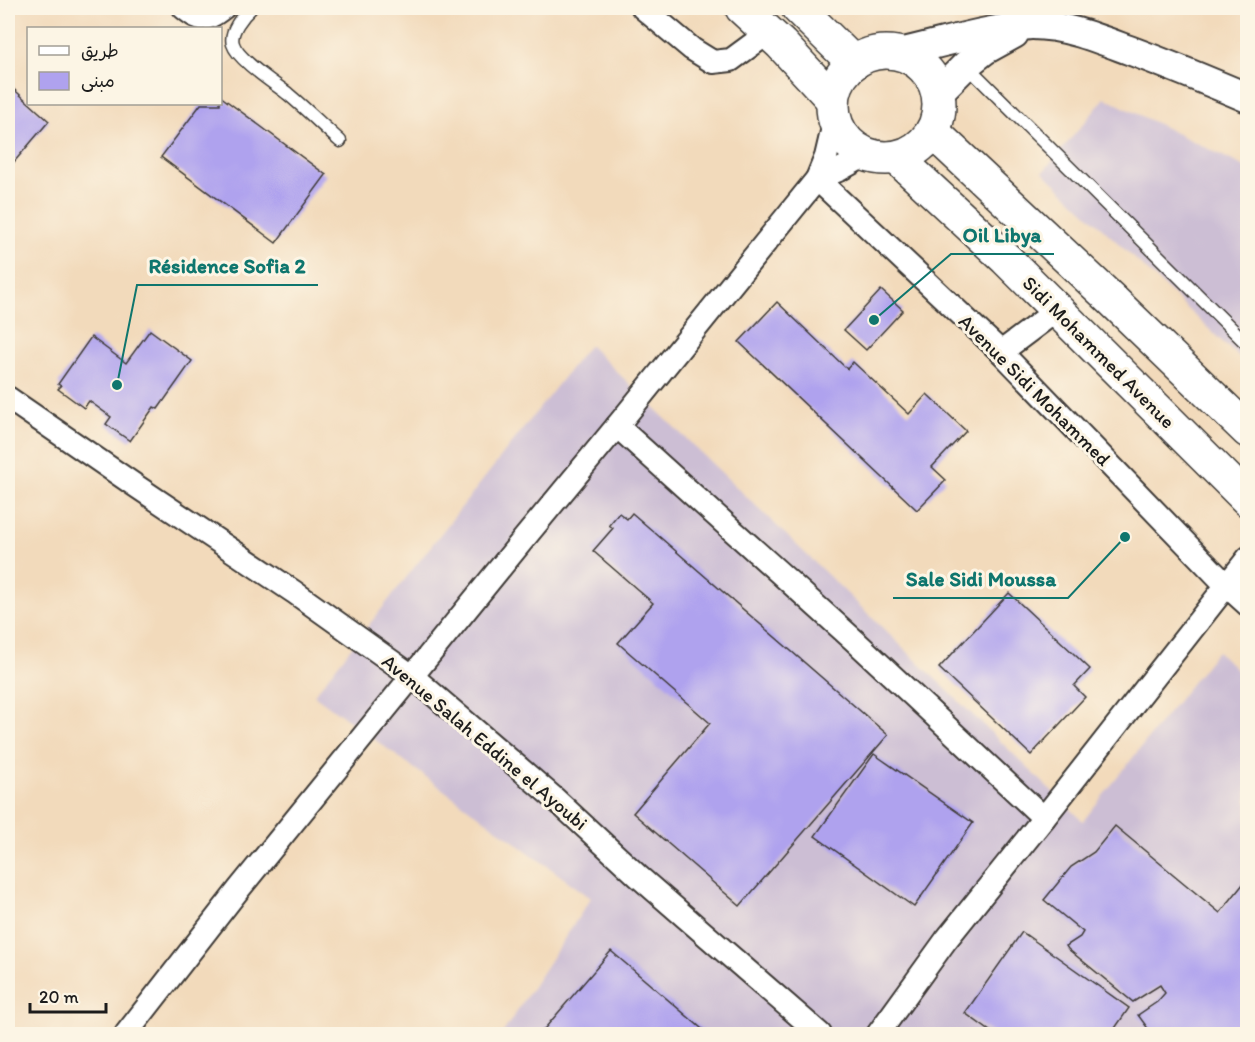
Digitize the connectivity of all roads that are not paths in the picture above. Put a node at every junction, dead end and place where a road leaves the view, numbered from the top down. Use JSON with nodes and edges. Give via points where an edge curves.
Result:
{"nodes":[{"id":1,"x":184,"y":8,"type":"edge"},
{"id":2,"x":223,"y":8,"type":"edge"},
{"id":3,"x":250,"y":8,"type":"edge"},
{"id":4,"x":643,"y":8,"type":"edge"},
{"id":5,"x":742,"y":8,"type":"edge"},
{"id":6,"x":798,"y":8,"type":"edge"},
{"id":7,"x":1032,"y":25,"type":"junction"},
{"id":8,"x":769,"y":32,"type":"junction"},
{"id":9,"x":899,"y":53,"type":"junction"},
{"id":10,"x":854,"y":63,"type":"junction"},
{"id":11,"x":966,"y":65,"type":"junction"},
{"id":12,"x":938,"y":93,"type":"junction"},
{"id":13,"x":1248,"y":98,"type":"edge"},
{"id":14,"x":834,"y":109,"type":"junction"},
{"id":15,"x":933,"y":132,"type":"junction"},
{"id":16,"x":340,"y":141,"type":"dead end"},
{"id":17,"x":882,"y":157,"type":"junction"},
{"id":18,"x":817,"y":179,"type":"junction"},
{"id":19,"x":1057,"y":310,"type":"junction"},
{"id":20,"x":1248,"y":345,"type":"edge"},
{"id":21,"x":1001,"y":352,"type":"junction"},
{"id":22,"x":8,"y":398,"type":"edge"},
{"id":23,"x":617,"y":426,"type":"junction"},
{"id":24,"x":1248,"y":431,"type":"edge"},
{"id":25,"x":1248,"y":500,"type":"edge"},
{"id":26,"x":1248,"y":558,"type":"edge"},
{"id":27,"x":1227,"y":586,"type":"junction"},
{"id":28,"x":1248,"y":605,"type":"edge"},
{"id":29,"x":412,"y":676,"type":"junction"},
{"id":30,"x":1044,"y":818,"type":"junction"},
{"id":31,"x":126,"y":1035,"type":"edge"},
{"id":32,"x":820,"y":1035,"type":"edge"},
{"id":33,"x":878,"y":1035,"type":"edge"}],
"edges":[{"from":1,"to":2,"type":"street","via":[[205,18]]},
{"from":3,"to":16,"type":"lane","via":[[235,31],[233,45],[244,60]]},
{"from":4,"to":8,"type":"street","via":[[713,62],[731,60]]},
{"from":5,"to":8,"type":"main road"},
{"from":6,"to":10,"type":"main road"},
{"from":7,"to":9,"type":"street"},
{"from":7,"to":11,"type":"street","via":[[990,46]]},
{"from":7,"to":13,"type":"street","via":[[1079,32]]},
{"from":8,"to":14,"type":"main road"},
{"from":9,"to":10,"type":"main road","via":[[875,53]]},
{"from":9,"to":12,"type":"main road","via":[[924,67]]},
{"from":10,"to":14,"type":"main road","via":[[836,88]]},
{"from":11,"to":12,"type":"street"},
{"from":11,"to":20,"type":"lane"},
{"from":12,"to":15,"type":"main road","via":[[938,120]]},
{"from":14,"to":17,"type":"main road","via":[[846,141],[855,149]]},
{"from":14,"to":18,"type":"street","via":[[826,157]]},
{"from":15,"to":17,"type":"main road","via":[[908,154]]},
{"from":15,"to":24,"type":"main road"},
{"from":17,"to":18,"type":"street"},
{"from":17,"to":19,"type":"main road","name":"Sidi Mohammed Avenue","via":[[1006,259]]},
{"from":18,"to":21,"type":"street","name":"Avenue Sidi Mohammed"},
{"from":18,"to":23,"type":"street"},
{"from":19,"to":21,"type":"street"},
{"from":19,"to":25,"type":"main road","name":"Sidi Mohammed Avenue"},
{"from":21,"to":27,"type":"street","name":"Avenue Sidi Mohammed"},
{"from":22,"to":29,"type":"street","name":"Avenue Salah Eddine el Ayoubi"},
{"from":23,"to":29,"type":"street"},
{"from":23,"to":30,"type":"street"},
{"from":26,"to":27,"type":"street"},
{"from":27,"to":28,"type":"street","name":"Avenue Sidi Mohammed"},
{"from":27,"to":30,"type":"street"},
{"from":29,"to":31,"type":"street"},
{"from":29,"to":32,"type":"street","name":"Avenue Salah Eddine el Ayoubi"},
{"from":30,"to":33,"type":"street","via":[[946,940]]}]}
